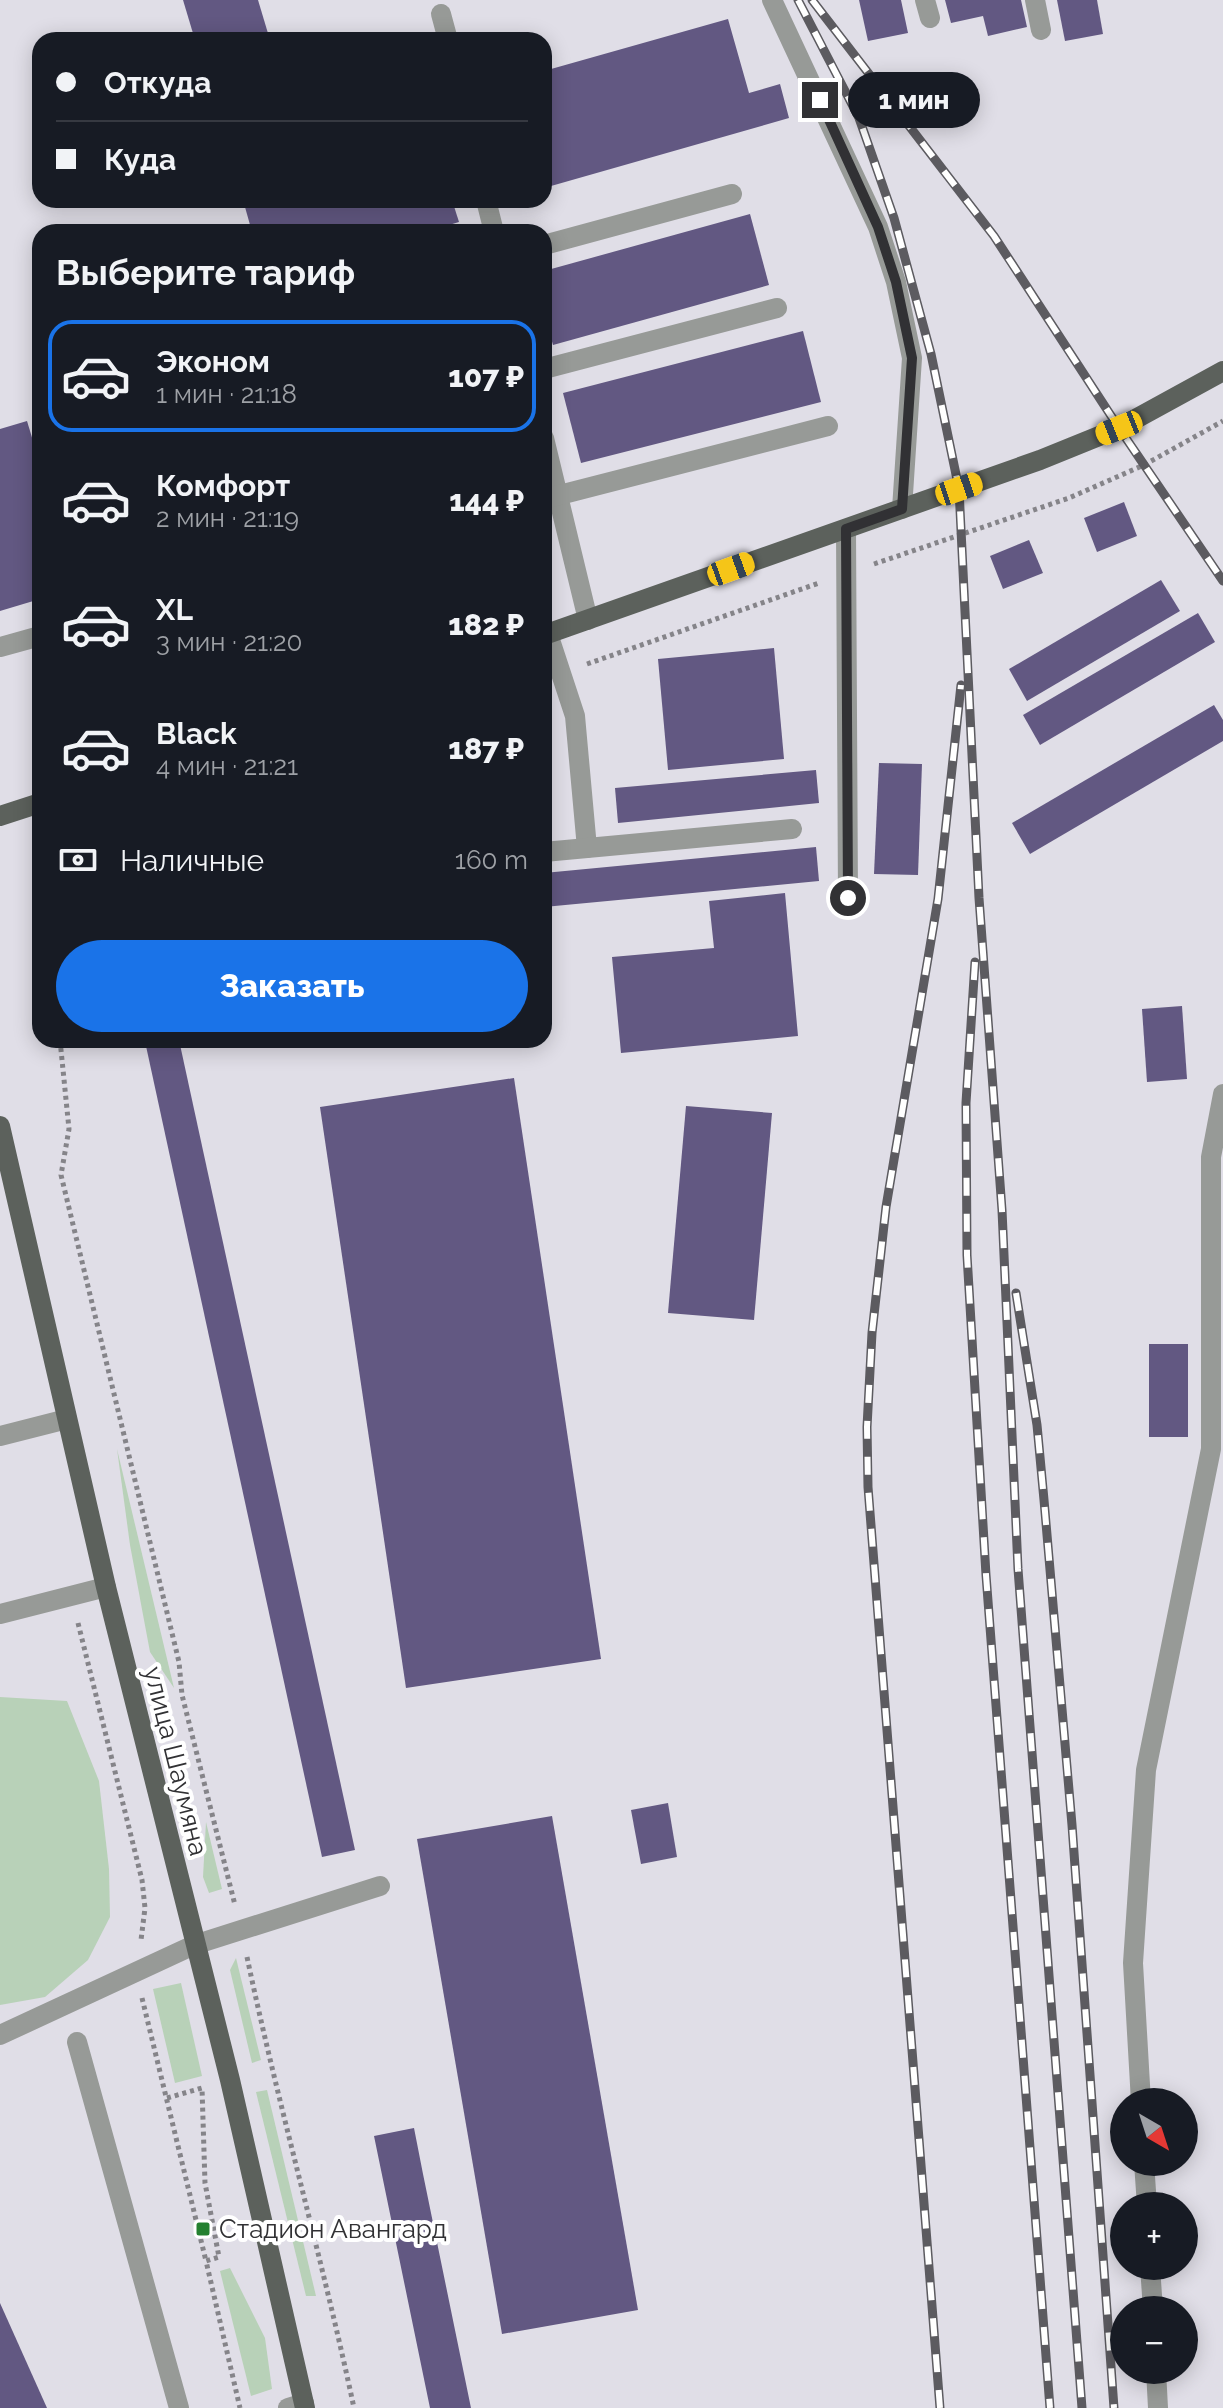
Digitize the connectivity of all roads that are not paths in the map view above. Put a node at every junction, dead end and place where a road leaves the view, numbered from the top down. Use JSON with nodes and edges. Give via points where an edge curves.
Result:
{"nodes":[{"id":1,"x":772,"y":0,"type":"edge"},
{"id":2,"x":1035,"y":0,"type":"edge"},
{"id":3,"x":441,"y":14,"type":"dead end"},
{"id":4,"x":1041,"y":30,"type":"dead end"},
{"id":5,"x":446,"y":32,"type":"edge"},
{"id":6,"x":732,"y":194,"type":"dead end"},
{"id":7,"x":552,"y":243,"type":"edge"},
{"id":8,"x":777,"y":308,"type":"dead end"},
{"id":9,"x":552,"y":367,"type":"edge"},
{"id":10,"x":1223,"y":371,"type":"edge"},
{"id":11,"x":828,"y":426,"type":"dead end"},
{"id":12,"x":552,"y":498,"type":"edge"},
{"id":13,"x":552,"y":501,"type":"edge"},
{"id":14,"x":902,"y":509,"type":"junction"},
{"id":15,"x":846,"y":529,"type":"junction"},
{"id":16,"x":588,"y":620,"type":"junction"},
{"id":17,"x":552,"y":632,"type":"edge"},
{"id":18,"x":32,"y":638,"type":"edge"},
{"id":19,"x":0,"y":647,"type":"edge"},
{"id":20,"x":552,"y":651,"type":"edge"},
{"id":21,"x":32,"y":806,"type":"edge"},
{"id":22,"x":0,"y":816,"type":"edge"},
{"id":23,"x":792,"y":829,"type":"dead end"},
{"id":24,"x":587,"y":848,"type":"junction"},
{"id":25,"x":552,"y":851,"type":"edge"},
{"id":26,"x":848,"y":898,"type":"dead end"},
{"id":27,"x":1223,"y":1094,"type":"edge"},
{"id":28,"x":0,"y":1126,"type":"edge"},
{"id":29,"x":67,"y":1419,"type":"junction"},
{"id":30,"x":0,"y":1436,"type":"edge"},
{"id":31,"x":106,"y":1587,"type":"junction"},
{"id":32,"x":0,"y":1614,"type":"edge"},
{"id":33,"x":380,"y":1886,"type":"dead end"},
{"id":34,"x":194,"y":1945,"type":"junction"},
{"id":35,"x":0,"y":2035,"type":"edge"},
{"id":36,"x":77,"y":2042,"type":"dead end"},
{"id":37,"x":1140,"y":2088,"type":"edge"},
{"id":38,"x":1157,"y":2384,"type":"edge"},
{"id":39,"x":299,"y":2406,"type":"edge"},
{"id":40,"x":179,"y":2408,"type":"edge"},
{"id":41,"x":1158,"y":2408,"type":"edge"}],
"edges":[{"from":1,"to":14,"type":"street","via":[[878,227],[896,282],[912,358]]},
{"from":2,"to":4,"type":"street"},
{"from":3,"to":5,"type":"street"},
{"from":6,"to":7,"type":"street"},
{"from":8,"to":9,"type":"street"},
{"from":10,"to":14,"type":"main road","via":[[1119,428]]},
{"from":11,"to":12,"type":"street"},
{"from":13,"to":16,"type":"street"},
{"from":14,"to":15,"type":"main road"},
{"from":15,"to":16,"type":"main road"},
{"from":15,"to":26,"type":"street"},
{"from":16,"to":17,"type":"main road"},
{"from":18,"to":19,"type":"street"},
{"from":20,"to":24,"type":"street","via":[[575,716]]},
{"from":21,"to":22,"type":"main road"},
{"from":23,"to":24,"type":"street"},
{"from":24,"to":25,"type":"street"},
{"from":27,"to":37,"type":"street","via":[[1211,1157],[1211,1449],[1146,1770],[1133,1963]]},
{"from":28,"to":29,"type":"main road","name":"улица Шаумяна"},
{"from":29,"to":30,"type":"street"},
{"from":29,"to":31,"type":"main road","name":"улица Шаумяна"},
{"from":31,"to":32,"type":"street"},
{"from":31,"to":34,"type":"main road","name":"улица Шаумяна"},
{"from":33,"to":34,"type":"street"},
{"from":34,"to":35,"type":"street"},
{"from":34,"to":39,"type":"main road","name":"улица Шаумяна","via":[[230,2080]]},
{"from":36,"to":40,"type":"street"},
{"from":38,"to":41,"type":"street"}]}
